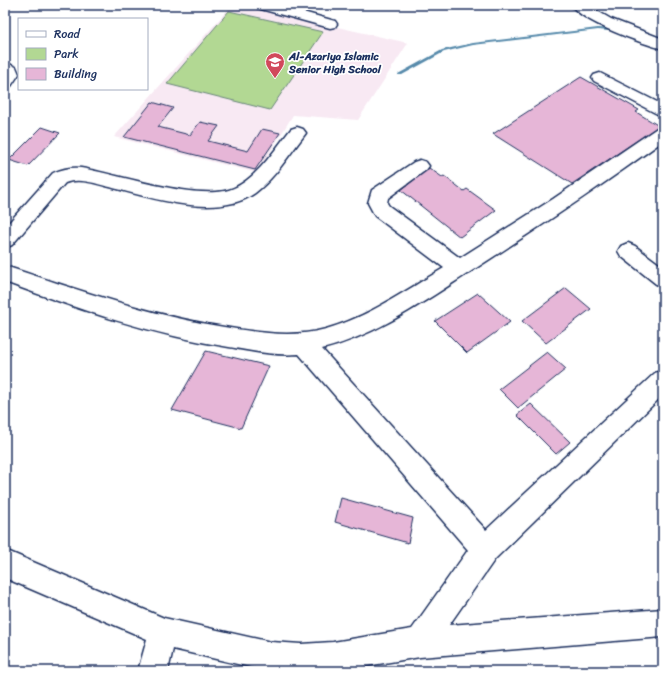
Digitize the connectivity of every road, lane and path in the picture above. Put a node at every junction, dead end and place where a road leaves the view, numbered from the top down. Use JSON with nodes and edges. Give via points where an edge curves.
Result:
{"nodes":[{"id":1,"x":262,"y":5,"type":"edge"},
{"id":2,"x":578,"y":5,"type":"edge"},
{"id":3,"x":330,"y":24,"type":"dead end"},
{"id":4,"x":663,"y":44,"type":"edge"},
{"id":5,"x":5,"y":67,"type":"edge"},
{"id":6,"x":600,"y":78,"type":"dead end"},
{"id":7,"x":5,"y":82,"type":"edge"},
{"id":8,"x":663,"y":112,"type":"edge"},
{"id":9,"x":663,"y":132,"type":"edge"},
{"id":10,"x":297,"y":133,"type":"dead end"},
{"id":11,"x":420,"y":166,"type":"dead end"},
{"id":12,"x":5,"y":240,"type":"edge"},
{"id":13,"x":628,"y":251,"type":"dead end"},
{"id":14,"x":459,"y":268,"type":"junction"},
{"id":15,"x":5,"y":274,"type":"edge"},
{"id":16,"x":663,"y":278,"type":"edge"},
{"id":17,"x":304,"y":344,"type":"junction"},
{"id":18,"x":663,"y":380,"type":"edge"},
{"id":19,"x":485,"y":549,"type":"junction"},
{"id":20,"x":5,"y":564,"type":"edge"},
{"id":21,"x":663,"y":623,"type":"edge"},
{"id":22,"x":163,"y":632,"type":"junction"},
{"id":23,"x":420,"y":642,"type":"junction"},
{"id":24,"x":153,"y":671,"type":"edge"}],
"edges":[{"from":1,"to":3,"type":"street"},
{"from":2,"to":4,"type":"street","via":[[610,23]]},
{"from":5,"to":7,"type":"street","via":[[11,74]]},
{"from":6,"to":8,"type":"street"},
{"from":9,"to":14,"type":"street","via":[[616,167]]},
{"from":10,"to":12,"type":"street","via":[[265,173],[240,193],[230,197],[170,196],[81,174],[64,175]]},
{"from":11,"to":14,"type":"street","via":[[379,196],[377,203],[382,211]]},
{"from":13,"to":16,"type":"street"},
{"from":14,"to":17,"type":"street","via":[[382,316],[354,330]]},
{"from":15,"to":17,"type":"street","via":[[59,293],[174,326],[265,343]]},
{"from":17,"to":19,"type":"street"},
{"from":18,"to":19,"type":"street"},
{"from":19,"to":23,"type":"street"},
{"from":20,"to":22,"type":"street"},
{"from":21,"to":23,"type":"street"},
{"from":22,"to":23,"type":"street","via":[[271,657],[293,658],[333,657]]},
{"from":22,"to":24,"type":"street"}]}
